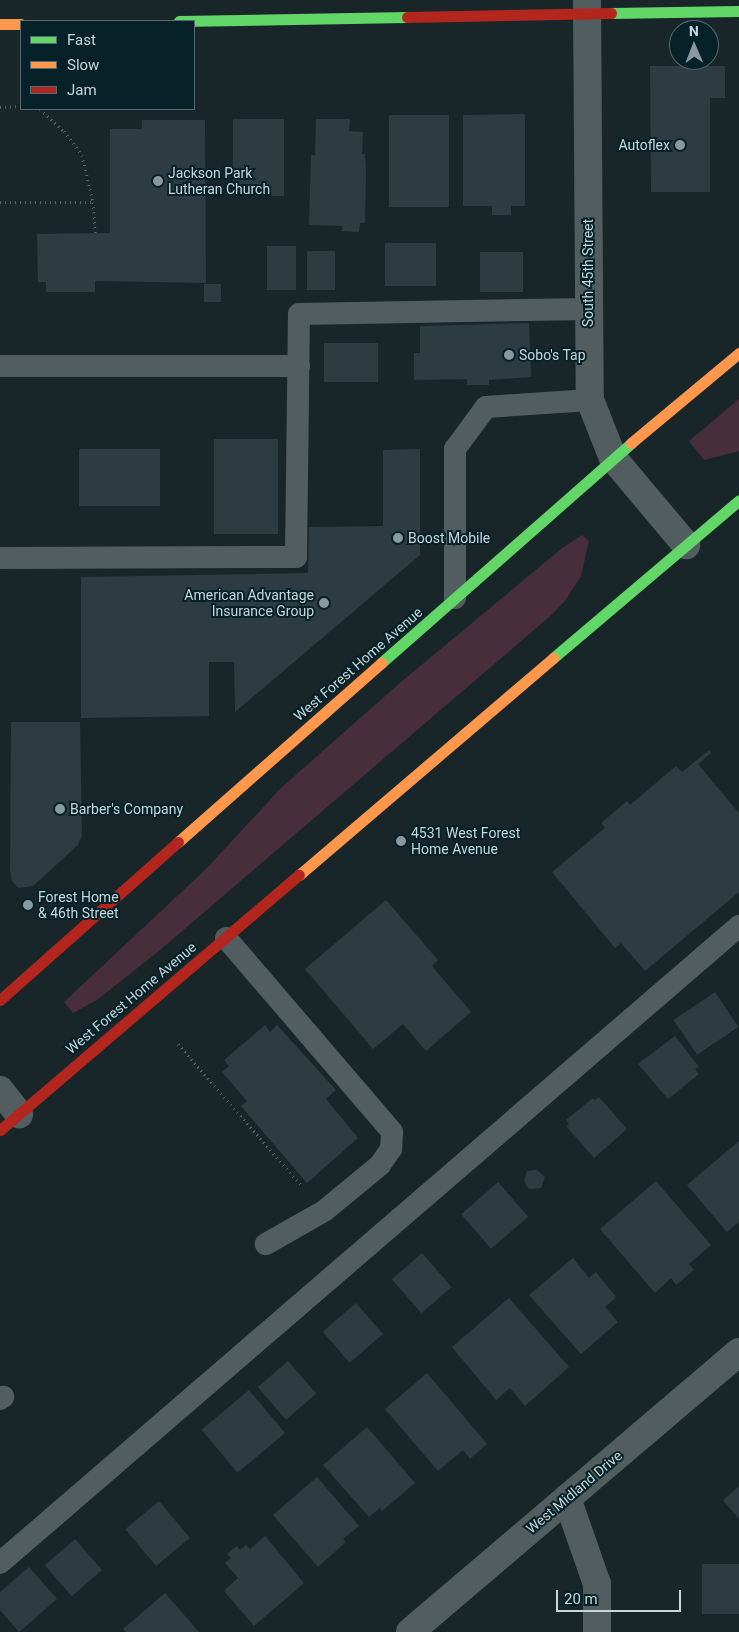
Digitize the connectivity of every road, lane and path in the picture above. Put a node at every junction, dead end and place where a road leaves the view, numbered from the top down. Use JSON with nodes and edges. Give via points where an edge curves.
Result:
{"nodes":[{"id":1,"x":587,"y":7,"type":"edge"},
{"id":2,"x":739,"y":11,"type":"edge"},
{"id":3,"x":195,"y":20,"type":"edge"},
{"id":4,"x":0,"y":24,"type":"edge"},
{"id":5,"x":20,"y":24,"type":"edge"},
{"id":6,"x":20,"y":106,"type":"edge"},
{"id":7,"x":0,"y":107,"type":"edge"},
{"id":8,"x":41,"y":110,"type":"edge"},
{"id":9,"x":0,"y":202,"type":"edge"},
{"id":10,"x":93,"y":202,"type":"junction"},
{"id":11,"x":95,"y":233,"type":"dead end"},
{"id":12,"x":588,"y":309,"type":"junction"},
{"id":13,"x":739,"y":353,"type":"edge"},
{"id":14,"x":0,"y":366,"type":"edge"},
{"id":15,"x":299,"y":366,"type":"junction"},
{"id":16,"x":590,"y":400,"type":"junction"},
{"id":17,"x":612,"y":458,"type":"junction"},
{"id":18,"x":739,"y":500,"type":"edge"},
{"id":19,"x":686,"y":545,"type":"junction"},
{"id":20,"x":0,"y":558,"type":"edge"},
{"id":21,"x":455,"y":598,"type":"junction"},
{"id":22,"x":739,"y":926,"type":"edge"},
{"id":23,"x":226,"y":938,"type":"junction"},
{"id":24,"x":0,"y":1000,"type":"edge"},
{"id":25,"x":178,"y":1044,"type":"dead end"},
{"id":26,"x":0,"y":1090,"type":"edge"},
{"id":27,"x":10,"y":1122,"type":"edge"},
{"id":28,"x":324,"y":1211,"type":"junction"},
{"id":29,"x":266,"y":1244,"type":"dead end"},
{"id":30,"x":739,"y":1352,"type":"edge"},
{"id":31,"x":567,"y":1498,"type":"junction"},
{"id":32,"x":0,"y":1563,"type":"edge"},
{"id":33,"x":410,"y":1632,"type":"edge"},
{"id":34,"x":597,"y":1632,"type":"edge"}],
"edges":[{"from":1,"to":2,"type":"main road"},
{"from":1,"to":3,"type":"main road"},
{"from":1,"to":12,"type":"street","name":"South 45th Street"},
{"from":4,"to":5,"type":"main road"},
{"from":6,"to":7,"type":"path"},
{"from":8,"to":10,"type":"path","via":[[64,131],[82,155]]},
{"from":9,"to":10,"type":"path"},
{"from":10,"to":11,"type":"path"},
{"from":12,"to":15,"type":"lane","via":[[299,314]]},
{"from":12,"to":16,"type":"street","name":"South 45th Street"},
{"from":13,"to":17,"type":"main road","name":"West Forest Home Avenue"},
{"from":14,"to":15,"type":"lane"},
{"from":15,"to":20,"type":"lane","via":[[296,558]]},
{"from":16,"to":17,"type":"street","name":"South 45th Street"},
{"from":16,"to":21,"type":"lane","via":[[486,407],[455,449]]},
{"from":17,"to":19,"type":"street","name":"South 45th Street"},
{"from":17,"to":21,"type":"main road","name":"West Forest Home Avenue"},
{"from":18,"to":19,"type":"main road","name":"West Forest Home Avenue"},
{"from":19,"to":23,"type":"main road","name":"West Forest Home Avenue"},
{"from":21,"to":24,"type":"main road","name":"West Forest Home Avenue"},
{"from":22,"to":32,"type":"lane"},
{"from":23,"to":27,"type":"main road","name":"West Forest Home Avenue"},
{"from":23,"to":28,"type":"lane","via":[[392,1132],[391,1149],[380,1165]]},
{"from":25,"to":28,"type":"path"},
{"from":26,"to":27,"type":"street"},
{"from":28,"to":29,"type":"lane"},
{"from":30,"to":31,"type":"street","name":"West Midland Drive"},
{"from":31,"to":33,"type":"street","name":"West Midland Drive"},
{"from":31,"to":34,"type":"street","via":[[597,1584]]}]}
